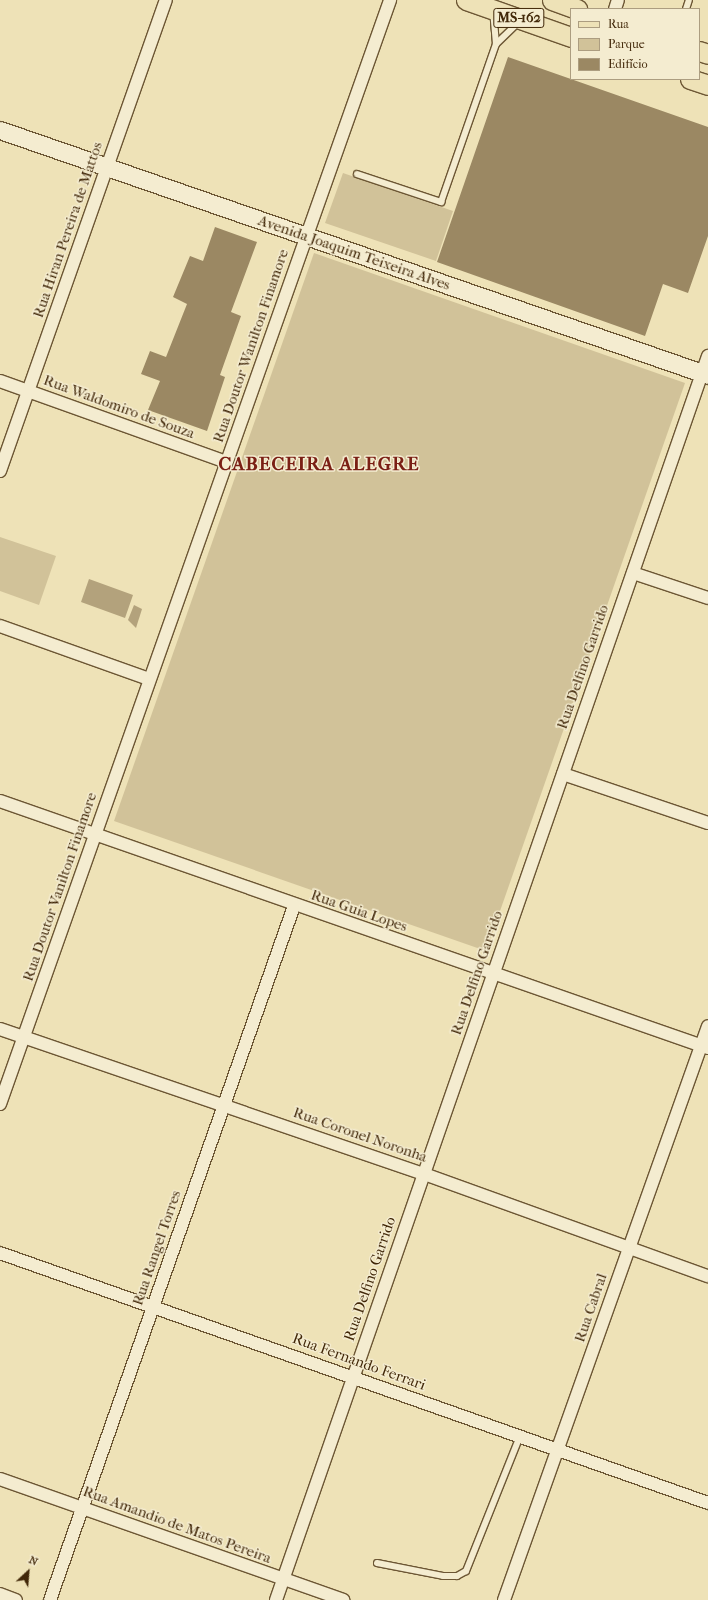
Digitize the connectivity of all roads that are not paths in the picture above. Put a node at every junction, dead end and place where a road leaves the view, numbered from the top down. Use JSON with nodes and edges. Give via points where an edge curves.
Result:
{"nodes":[{"id":1,"x":166,"y":0,"type":"edge"},
{"id":2,"x":390,"y":0,"type":"edge"},
{"id":3,"x":466,"y":0,"type":"edge"},
{"id":4,"x":552,"y":0,"type":"edge"},
{"id":5,"x":574,"y":8,"type":"edge"},
{"id":6,"x":492,"y":9,"type":"junction"},
{"id":7,"x":522,"y":19,"type":"junction"},
{"id":8,"x":570,"y":37,"type":"edge"},
{"id":9,"x":496,"y":44,"type":"junction"},
{"id":10,"x":693,"y":80,"type":"edge"},
{"id":11,"x":708,"y":85,"type":"edge"},
{"id":12,"x":0,"y":130,"type":"edge"},
{"id":13,"x":107,"y":167,"type":"junction"},
{"id":14,"x":357,"y":174,"type":"dead end"},
{"id":15,"x":306,"y":236,"type":"junction"},
{"id":16,"x":708,"y":356,"type":"edge"},
{"id":17,"x":705,"y":374,"type":"edge"},
{"id":18,"x":0,"y":381,"type":"edge"},
{"id":19,"x":28,"y":391,"type":"junction"},
{"id":20,"x":226,"y":462,"type":"junction"},
{"id":21,"x":0,"y":471,"type":"edge"},
{"id":22,"x":633,"y":573,"type":"junction"},
{"id":23,"x":708,"y":598,"type":"edge"},
{"id":24,"x":0,"y":626,"type":"edge"},
{"id":25,"x":149,"y":679,"type":"junction"},
{"id":26,"x":563,"y":774,"type":"junction"},
{"id":27,"x":0,"y":801,"type":"edge"},
{"id":28,"x":708,"y":823,"type":"edge"},
{"id":29,"x":95,"y":834,"type":"junction"},
{"id":30,"x":294,"y":906,"type":"junction"},
{"id":31,"x":494,"y":973,"type":"junction"},
{"id":32,"x":708,"y":1026,"type":"edge"},
{"id":33,"x":0,"y":1029,"type":"edge"},
{"id":34,"x":24,"y":1037,"type":"junction"},
{"id":35,"x":704,"y":1047,"type":"edge"},
{"id":36,"x":0,"y":1104,"type":"edge"},
{"id":37,"x":224,"y":1106,"type":"junction"},
{"id":38,"x":424,"y":1174,"type":"junction"},
{"id":39,"x":629,"y":1248,"type":"junction"},
{"id":40,"x":0,"y":1252,"type":"edge"},
{"id":41,"x":708,"y":1276,"type":"edge"},
{"id":42,"x":153,"y":1305,"type":"junction"},
{"id":43,"x":353,"y":1377,"type":"junction"},
{"id":44,"x":520,"y":1436,"type":"junction"},
{"id":45,"x":558,"y":1449,"type":"junction"},
{"id":46,"x":0,"y":1480,"type":"edge"},
{"id":47,"x":708,"y":1503,"type":"edge"},
{"id":48,"x":82,"y":1508,"type":"junction"},
{"id":49,"x":377,"y":1563,"type":"dead end"},
{"id":50,"x":283,"y":1579,"type":"junction"},
{"id":51,"x":0,"y":1594,"type":"edge"},
{"id":52,"x":16,"y":1600,"type":"edge"},
{"id":53,"x":50,"y":1600,"type":"edge"},
{"id":54,"x":276,"y":1600,"type":"edge"},
{"id":55,"x":343,"y":1600,"type":"edge"},
{"id":56,"x":504,"y":1600,"type":"edge"}],
"edges":[{"from":1,"to":13,"type":"street","name":"Rua Hiran Pereira de Mattos"},
{"from":2,"to":15,"type":"street","name":"Rua Doutor Wanilton Finamore"},
{"from":3,"to":6,"type":"main road","number":"MS-162"},
{"from":4,"to":5,"type":"main road","number":"MS-162"},
{"from":6,"to":7,"type":"main road","number":"MS-162"},
{"from":6,"to":9,"type":"lane"},
{"from":7,"to":8,"type":"main road","number":"MS-162"},
{"from":7,"to":9,"type":"lane"},
{"from":9,"to":14,"type":"lane","via":[[441,202]]},
{"from":10,"to":11,"type":"main road"},
{"from":12,"to":13,"type":"street","name":"Avenida Joaquim Teixeira Alves"},
{"from":13,"to":15,"type":"street","name":"Avenida Joaquim Teixeira Alves"},
{"from":13,"to":19,"type":"street","name":"Rua Hiran Pereira de Mattos"},
{"from":15,"to":17,"type":"street","name":"Avenida Joaquim Teixeira Alves"},
{"from":15,"to":20,"type":"street","name":"Rua Doutor Wanilton Finamore"},
{"from":16,"to":17,"type":"street","name":"Rua Delfino Garrido"},
{"from":17,"to":22,"type":"street","name":"Rua Delfino Garrido"},
{"from":18,"to":19,"type":"street","name":"Rua Waldomiro de Souza"},
{"from":19,"to":20,"type":"street","name":"Rua Waldomiro de Souza"},
{"from":19,"to":21,"type":"street","name":"Rua Hiran Pereira de Mattos"},
{"from":20,"to":25,"type":"street","name":"Rua Doutor Wanilton Finamore"},
{"from":22,"to":23,"type":"street"},
{"from":22,"to":26,"type":"street","name":"Rua Delfino Garrido"},
{"from":24,"to":25,"type":"street"},
{"from":25,"to":29,"type":"street","name":"Rua Doutor Vanilton Finamore"},
{"from":26,"to":28,"type":"street"},
{"from":26,"to":31,"type":"street","name":"Rua Delfino Garrido"},
{"from":27,"to":29,"type":"street","name":"Rua Guia Lopes"},
{"from":29,"to":30,"type":"street","name":"Rua Guia Lopes"},
{"from":29,"to":34,"type":"street","name":"Rua Doutor Vanilton Finamore"},
{"from":30,"to":31,"type":"street","name":"Rua Guia Lopes"},
{"from":30,"to":37,"type":"street","name":"Rua Rangel Torres"},
{"from":31,"to":35,"type":"street","name":"Rua Guia Lopes"},
{"from":31,"to":38,"type":"street","name":"Rua Delfino Garrido"},
{"from":32,"to":35,"type":"street","name":"Rua Cabral"},
{"from":33,"to":34,"type":"street","name":"Rua Coronel Noronha"},
{"from":34,"to":36,"type":"street","name":"Rua Doutor Vanilton Finamore"},
{"from":34,"to":37,"type":"street","name":"Rua Coronel Noronha"},
{"from":35,"to":39,"type":"street","name":"Rua Cabral"},
{"from":37,"to":38,"type":"street","name":"Rua Coronel Noronha"},
{"from":37,"to":42,"type":"street","name":"Rua Rangel Torres"},
{"from":38,"to":39,"type":"street","name":"Rua Coronel Noronha"},
{"from":38,"to":43,"type":"street","name":"Rua Delfino Garrido"},
{"from":39,"to":41,"type":"street","name":"Rua Coronel Noronha"},
{"from":39,"to":45,"type":"street","name":"Rua Cabral"},
{"from":40,"to":42,"type":"street","name":"Rua Fernando Ferrari"},
{"from":42,"to":43,"type":"street","name":"Rua Fernando Ferrari"},
{"from":42,"to":48,"type":"street","name":"Rua Rangel Torres"},
{"from":43,"to":44,"type":"street","name":"Rua Fernando Ferrari"},
{"from":43,"to":50,"type":"street","name":"Rua Delfino Garrido"},
{"from":44,"to":45,"type":"street","name":"Rua Fernando Ferrari"},
{"from":44,"to":49,"type":"lane","via":[[466,1571],[457,1576],[443,1576]]},
{"from":45,"to":47,"type":"street","name":"Rua Fernando Ferrari"},
{"from":45,"to":56,"type":"street","name":"Rua Cabral"},
{"from":46,"to":48,"type":"street","name":"Rua Amandio de Matos Pereira"},
{"from":48,"to":50,"type":"street","name":"Rua Amandio de Matos Pereira"},
{"from":48,"to":53,"type":"street","name":"Rua Rangel Torres"},
{"from":50,"to":54,"type":"street","name":"Rua Delfino Garrido"},
{"from":50,"to":55,"type":"street","name":"Rua Amandio de Matos Pereira"},
{"from":51,"to":52,"type":"street"}]}
